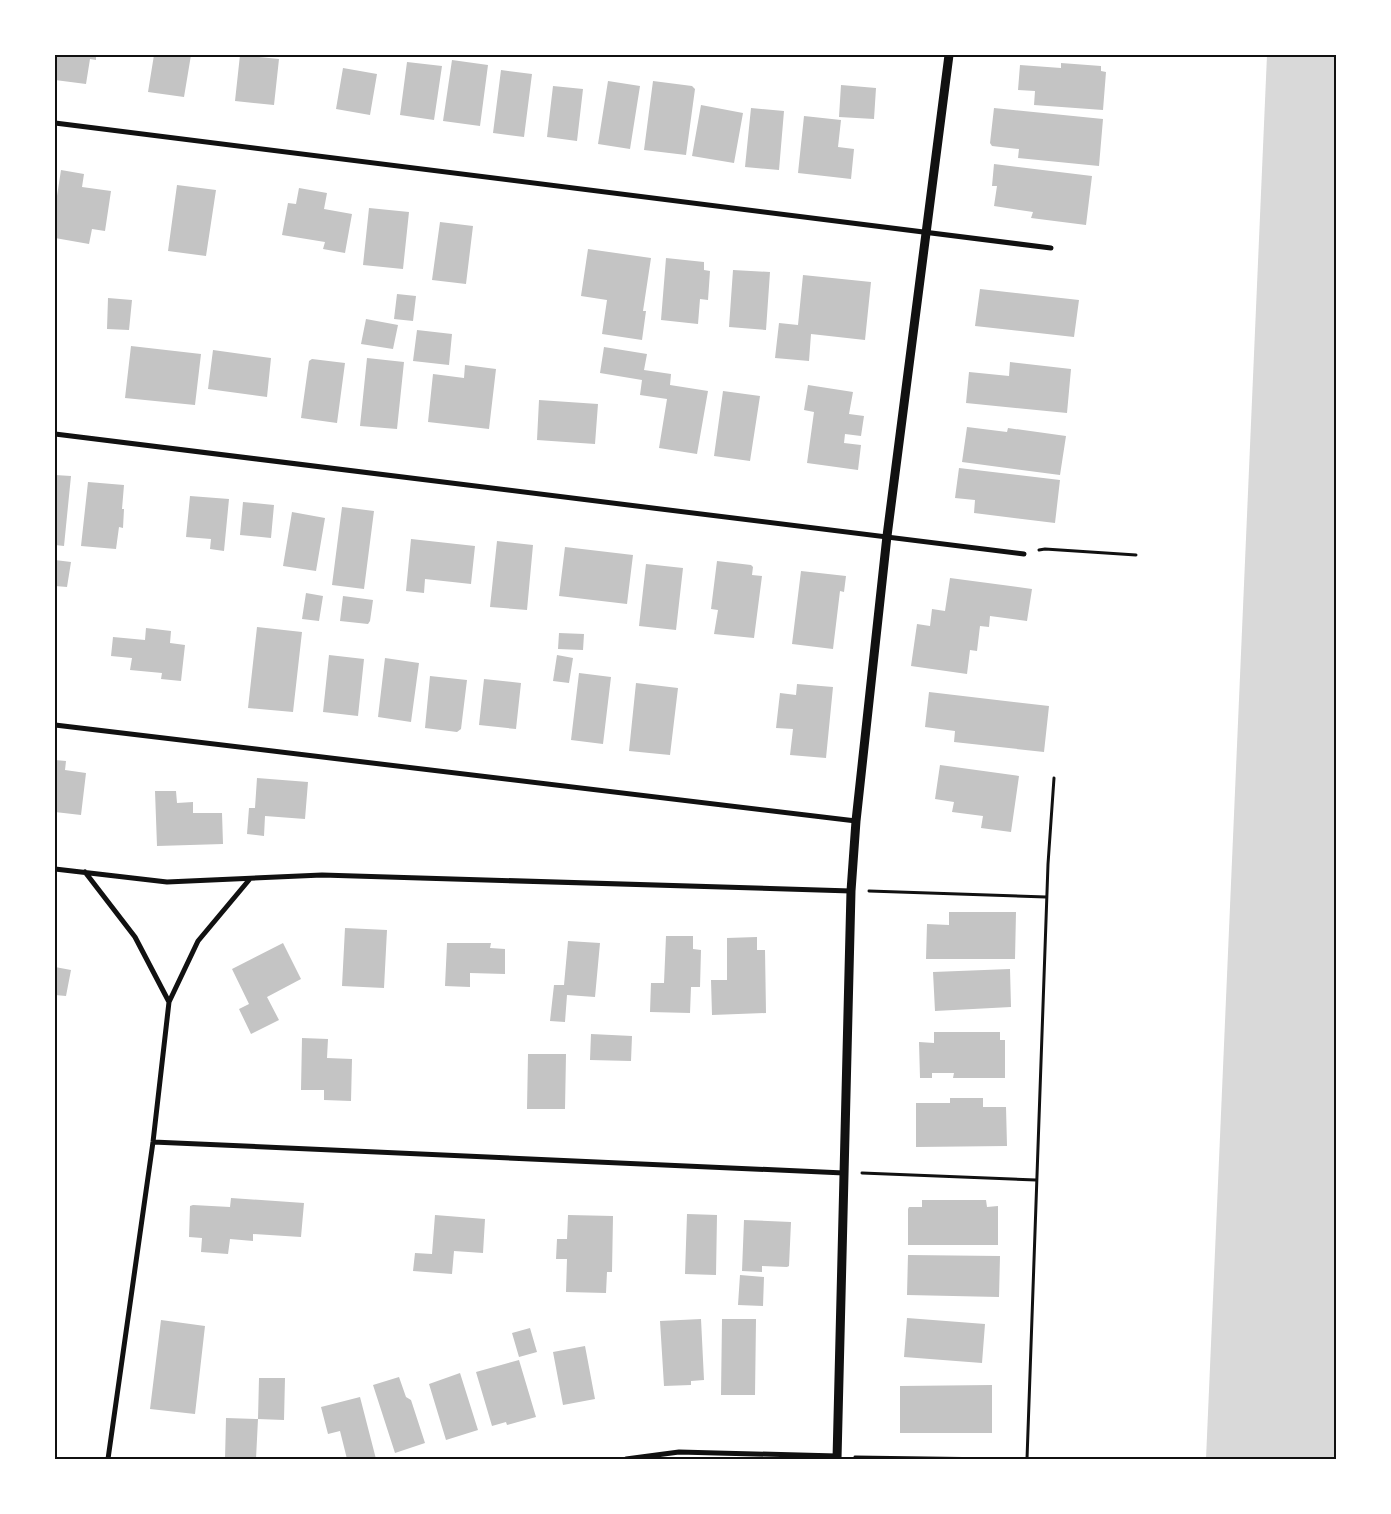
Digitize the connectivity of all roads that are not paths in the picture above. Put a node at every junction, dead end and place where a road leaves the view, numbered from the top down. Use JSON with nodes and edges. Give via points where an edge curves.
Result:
{"nodes":[{"id":1,"x":949,"y":55,"type":"edge"},
{"id":2,"x":55,"y":124,"type":"edge"},
{"id":3,"x":927,"y":232,"type":"junction"},
{"id":4,"x":1051,"y":248,"type":"dead end"},
{"id":5,"x":55,"y":434,"type":"edge"},
{"id":6,"x":887,"y":536,"type":"junction"},
{"id":7,"x":1024,"y":554,"type":"road end"},
{"id":8,"x":55,"y":725,"type":"edge"},
{"id":9,"x":856,"y":821,"type":"junction"},
{"id":10,"x":55,"y":869,"type":"edge"},
{"id":11,"x":85,"y":872,"type":"junction"},
{"id":12,"x":248,"y":880,"type":"junction"},
{"id":13,"x":851,"y":891,"type":"junction"},
{"id":14,"x":169,"y":1002,"type":"junction"},
{"id":15,"x":153,"y":1142,"type":"junction"},
{"id":16,"x":844,"y":1173,"type":"junction"},
{"id":17,"x":837,"y":1457,"type":"edge"},
{"id":18,"x":108,"y":1459,"type":"edge"},
{"id":19,"x":626,"y":1459,"type":"edge"}],
"edges":[{"from":1,"to":3,"type":"street"},
{"from":2,"to":3,"type":"street"},
{"from":3,"to":4,"type":"street"},
{"from":3,"to":6,"type":"street"},
{"from":5,"to":6,"type":"street"},
{"from":6,"to":7,"type":"street"},
{"from":6,"to":9,"type":"street"},
{"from":8,"to":9,"type":"street"},
{"from":9,"to":13,"type":"street"},
{"from":10,"to":11,"type":"street"},
{"from":11,"to":12,"type":"street","via":[[168,882]]},
{"from":11,"to":14,"type":"street","via":[[135,937]]},
{"from":12,"to":13,"type":"street","via":[[322,875]]},
{"from":12,"to":14,"type":"street","via":[[198,941]]},
{"from":13,"to":16,"type":"street"},
{"from":14,"to":15,"type":"street"},
{"from":15,"to":16,"type":"street"},
{"from":15,"to":18,"type":"street"},
{"from":16,"to":17,"type":"street"},
{"from":17,"to":19,"type":"street","via":[[679,1452]]}]}
